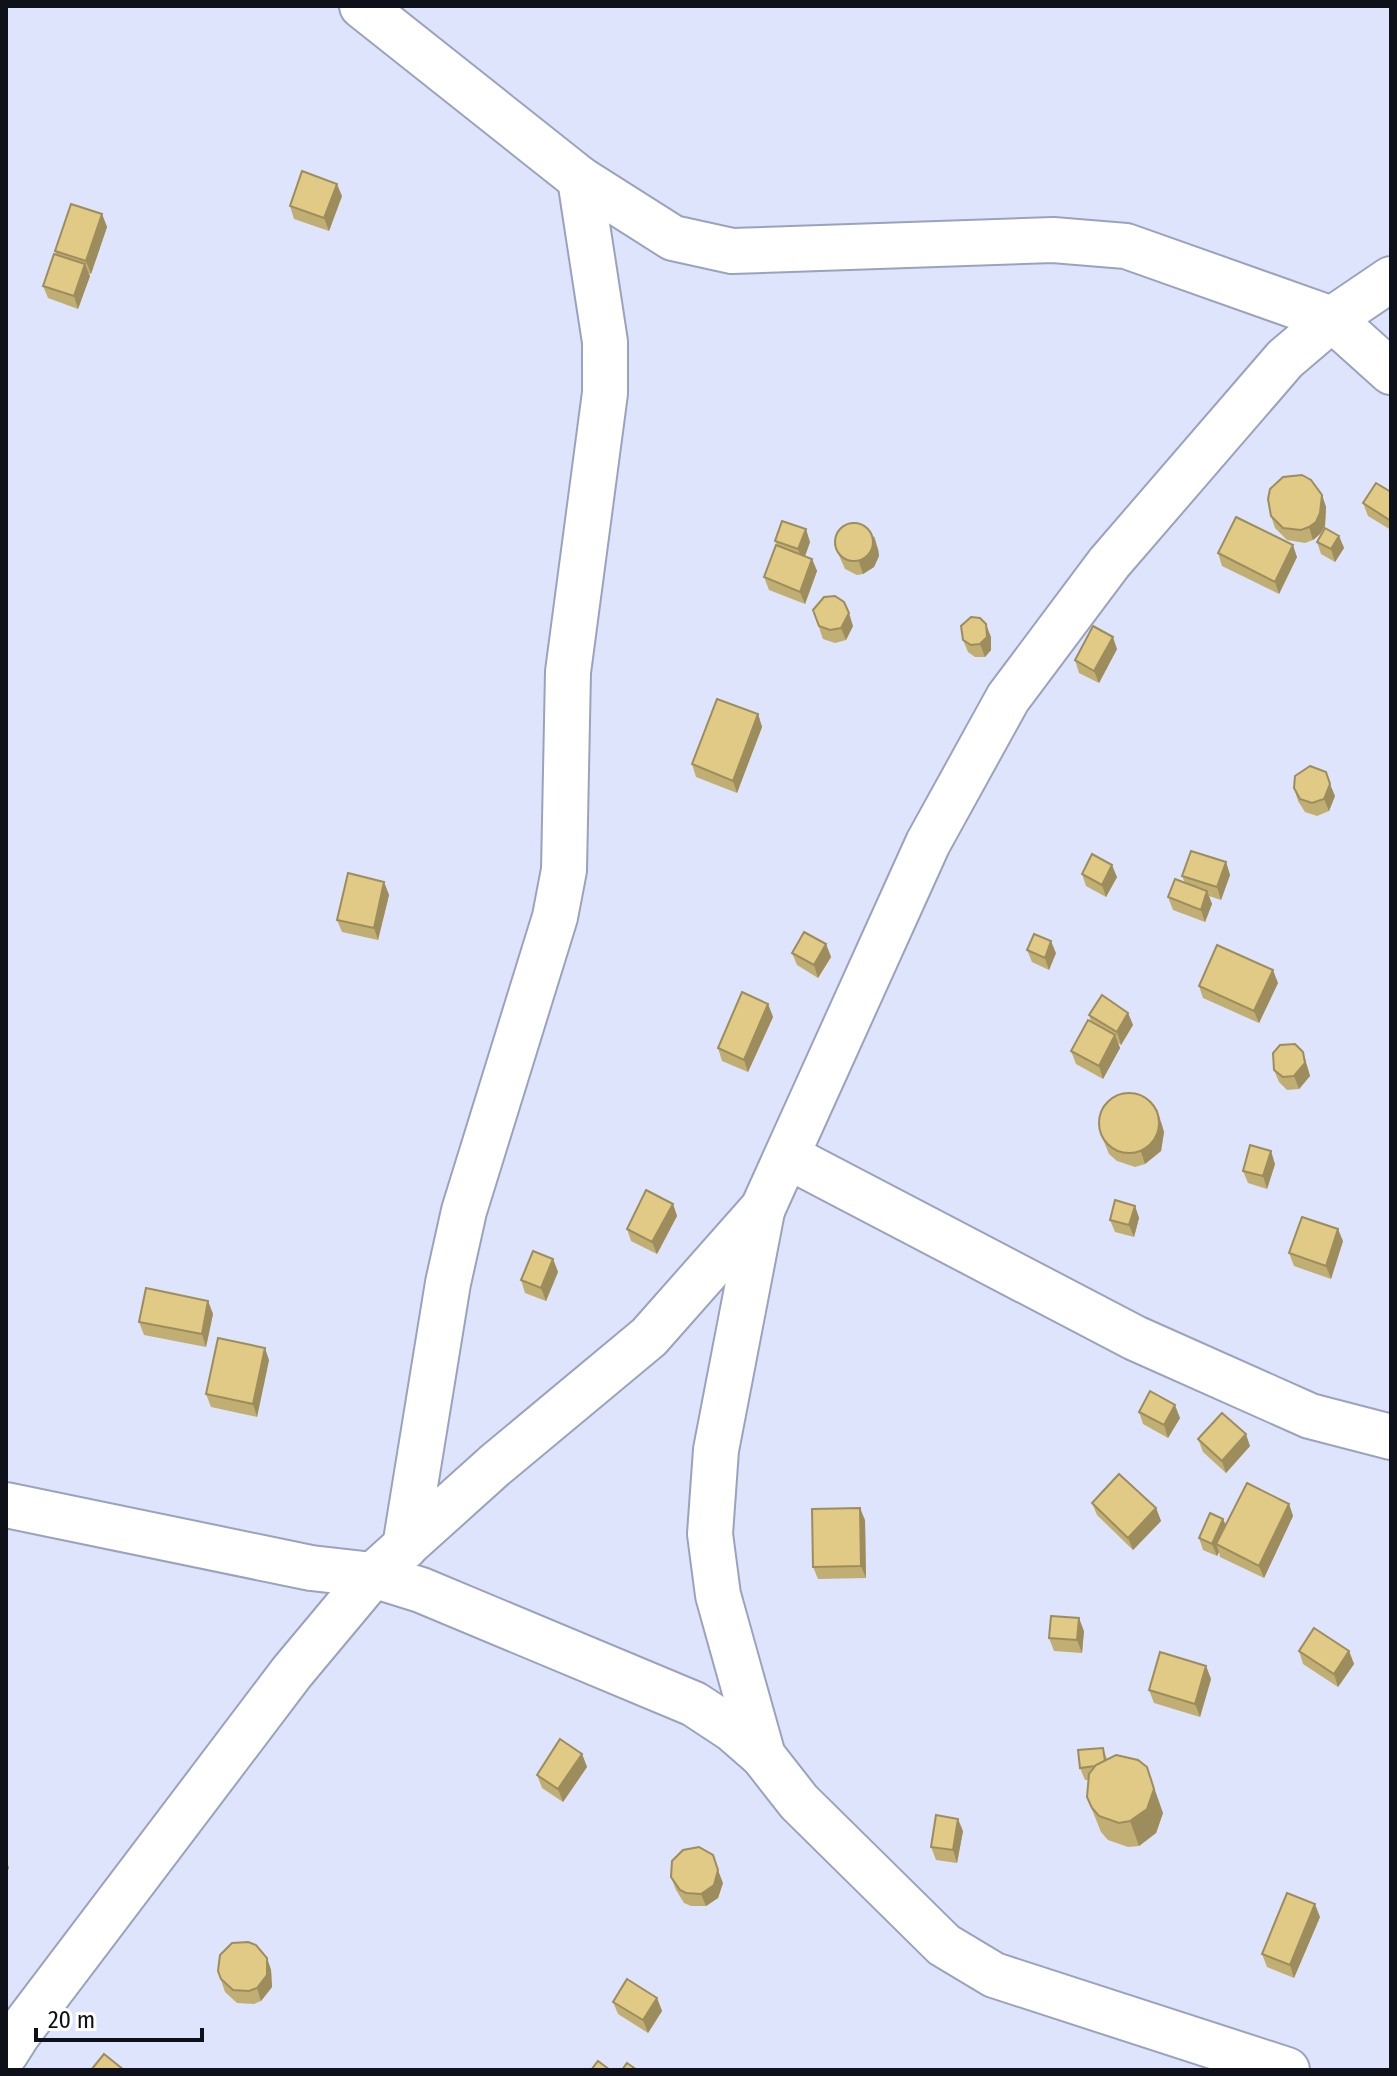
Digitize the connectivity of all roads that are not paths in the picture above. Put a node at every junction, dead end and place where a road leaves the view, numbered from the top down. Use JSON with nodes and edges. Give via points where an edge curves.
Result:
{"nodes":[{"id":1,"x":362,"y":6,"type":"edge"},
{"id":2,"x":580,"y":179,"type":"junction"},
{"id":3,"x":1391,"y":279,"type":"edge"},
{"id":4,"x":1332,"y":319,"type":"junction"},
{"id":5,"x":1391,"y":372,"type":"edge"},
{"id":6,"x":787,"y":1156,"type":"junction"},
{"id":7,"x":763,"y":1208,"type":"junction"},
{"id":8,"x":1391,"y":1437,"type":"edge"},
{"id":9,"x":6,"y":1505,"type":"edge"},
{"id":10,"x":405,"y":1547,"type":"junction"},
{"id":11,"x":373,"y":1575,"type":"junction"},
{"id":12,"x":763,"y":1756,"type":"junction"},
{"id":13,"x":6,"y":2053,"type":"edge"},
{"id":14,"x":1287,"y":2070,"type":"edge"}],
"edges":[{"from":1,"to":2,"type":"street"},
{"from":2,"to":4,"type":"street","via":[[673,238],[732,251],[1053,240],[1126,246]]},
{"from":2,"to":10,"type":"street","via":[[605,342],[605,393],[568,672],[564,870],[555,917],[464,1211]]},
{"from":3,"to":4,"type":"street"},
{"from":4,"to":5,"type":"street"},
{"from":4,"to":6,"type":"street","via":[[1285,359],[1109,563],[1008,698],[928,843]]},
{"from":6,"to":7,"type":"street"},
{"from":6,"to":8,"type":"street","via":[[1135,1338],[1310,1416]]},
{"from":7,"to":10,"type":"street","via":[[649,1337]]},
{"from":7,"to":12,"type":"street","via":[[716,1450],[710,1534],[718,1595]]},
{"from":9,"to":11,"type":"street","via":[[311,1568]]},
{"from":10,"to":11,"type":"street"},
{"from":11,"to":12,"type":"street","via":[[694,1704]]},
{"from":11,"to":13,"type":"street","via":[[292,1672]]},
{"from":12,"to":14,"type":"street","via":[[799,1802],[944,1945],[994,1975]]}]}
